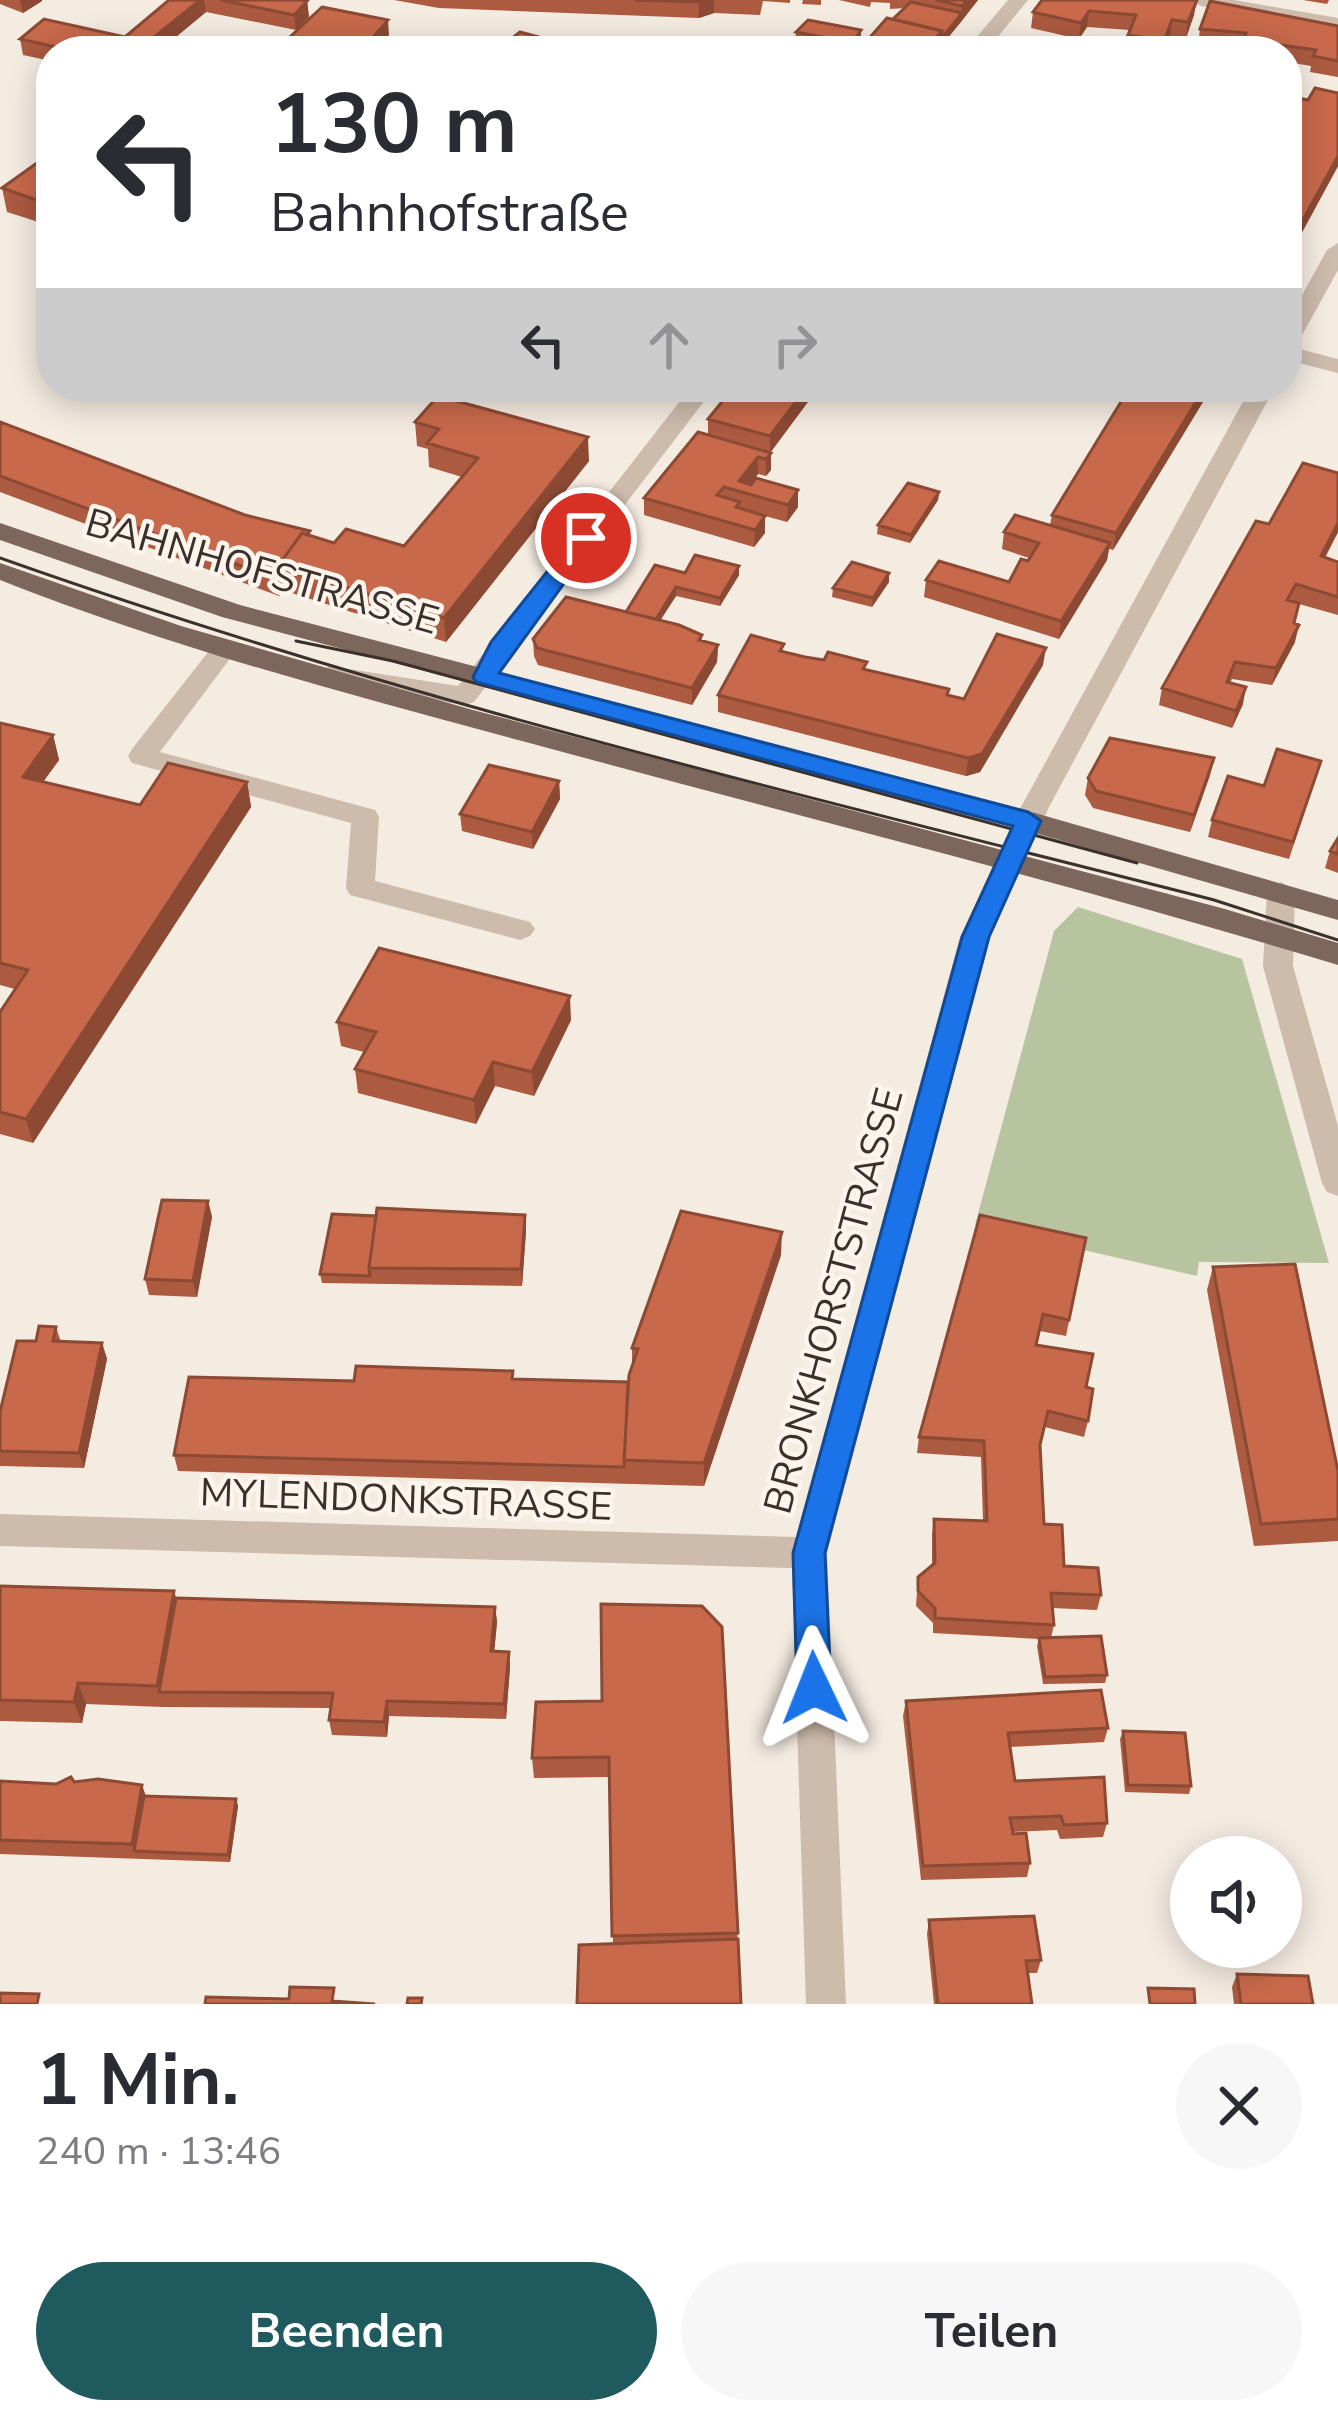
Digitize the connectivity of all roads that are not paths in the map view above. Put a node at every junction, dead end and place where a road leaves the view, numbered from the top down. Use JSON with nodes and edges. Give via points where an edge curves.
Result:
{"nodes":[{"id":1,"x":1018,"y":0,"type":"edge"},
{"id":2,"x":1201,"y":0,"type":"edge"},
{"id":3,"x":1338,"y":24,"type":"edge"},
{"id":4,"x":988,"y":36,"type":"edge"},
{"id":5,"x":1338,"y":250,"type":"edge"},
{"id":6,"x":1302,"y":316,"type":"edge"},
{"id":7,"x":1302,"y":357,"type":"edge"},
{"id":8,"x":1338,"y":366,"type":"edge"},
{"id":9,"x":691,"y":402,"type":"edge"},
{"id":10,"x":1255,"y":402,"type":"edge"},
{"id":11,"x":0,"y":531,"type":"edge"},
{"id":12,"x":0,"y":571,"type":"edge"},
{"id":13,"x":225,"y":648,"type":"junction"},
{"id":14,"x":309,"y":673,"type":"junction"},
{"id":15,"x":475,"y":686,"type":"junction"},
{"id":16,"x":1018,"y":843,"type":"junction"},
{"id":17,"x":1281,"y":892,"type":"junction"},
{"id":18,"x":1338,"y":910,"type":"edge"},
{"id":19,"x":520,"y":928,"type":"dead end"},
{"id":20,"x":1278,"y":935,"type":"junction"},
{"id":21,"x":1338,"y":954,"type":"edge"},
{"id":22,"x":1338,"y":1183,"type":"edge"},
{"id":23,"x":0,"y":1530,"type":"edge"},
{"id":24,"x":809,"y":1553,"type":"junction"},
{"id":25,"x":826,"y":2004,"type":"edge"}],
"edges":[{"from":1,"to":4,"type":"street"},
{"from":2,"to":3,"type":"street"},
{"from":5,"to":6,"type":"street"},
{"from":7,"to":8,"type":"street"},
{"from":9,"to":15,"type":"street"},
{"from":10,"to":16,"type":"street","name":"BRONKHORSTSTRASSE"},
{"from":11,"to":15,"type":"main road","name":"BAHNHOFSTRASSE"},
{"from":12,"to":13,"type":"main road","name":"BAHNHOFSTRASSE"},
{"from":13,"to":14,"type":"main road","name":"BAHNHOFSTRASSE"},
{"from":13,"to":19,"type":"street","via":[[142,756],[365,817],[360,888]]},
{"from":14,"to":15,"type":"street","name":"BAHNHOFSTRASSE"},
{"from":14,"to":16,"type":"main road","name":"BAHNHOFSTRASSE"},
{"from":15,"to":16,"type":"main road","name":"BAHNHOFSTRASSE"},
{"from":16,"to":17,"type":"main road","name":"BAHNHOFSTRASSE"},
{"from":16,"to":20,"type":"main road","name":"BAHNHOFSTRASSE"},
{"from":16,"to":24,"type":"street","name":"BRONKHORSTSTRASSE","via":[[975,937]]},
{"from":17,"to":18,"type":"main road","name":"BAHNHOFSTRASSE"},
{"from":17,"to":20,"type":"street"},
{"from":20,"to":21,"type":"main road","name":"BAHNHOFSTRASSE"},
{"from":20,"to":22,"type":"street","via":[[1278,966]]},
{"from":23,"to":24,"type":"street","name":"MYLENDONKSTRASSE"},
{"from":24,"to":25,"type":"street","name":"BRONKHORSTSTRASSE"}]}
